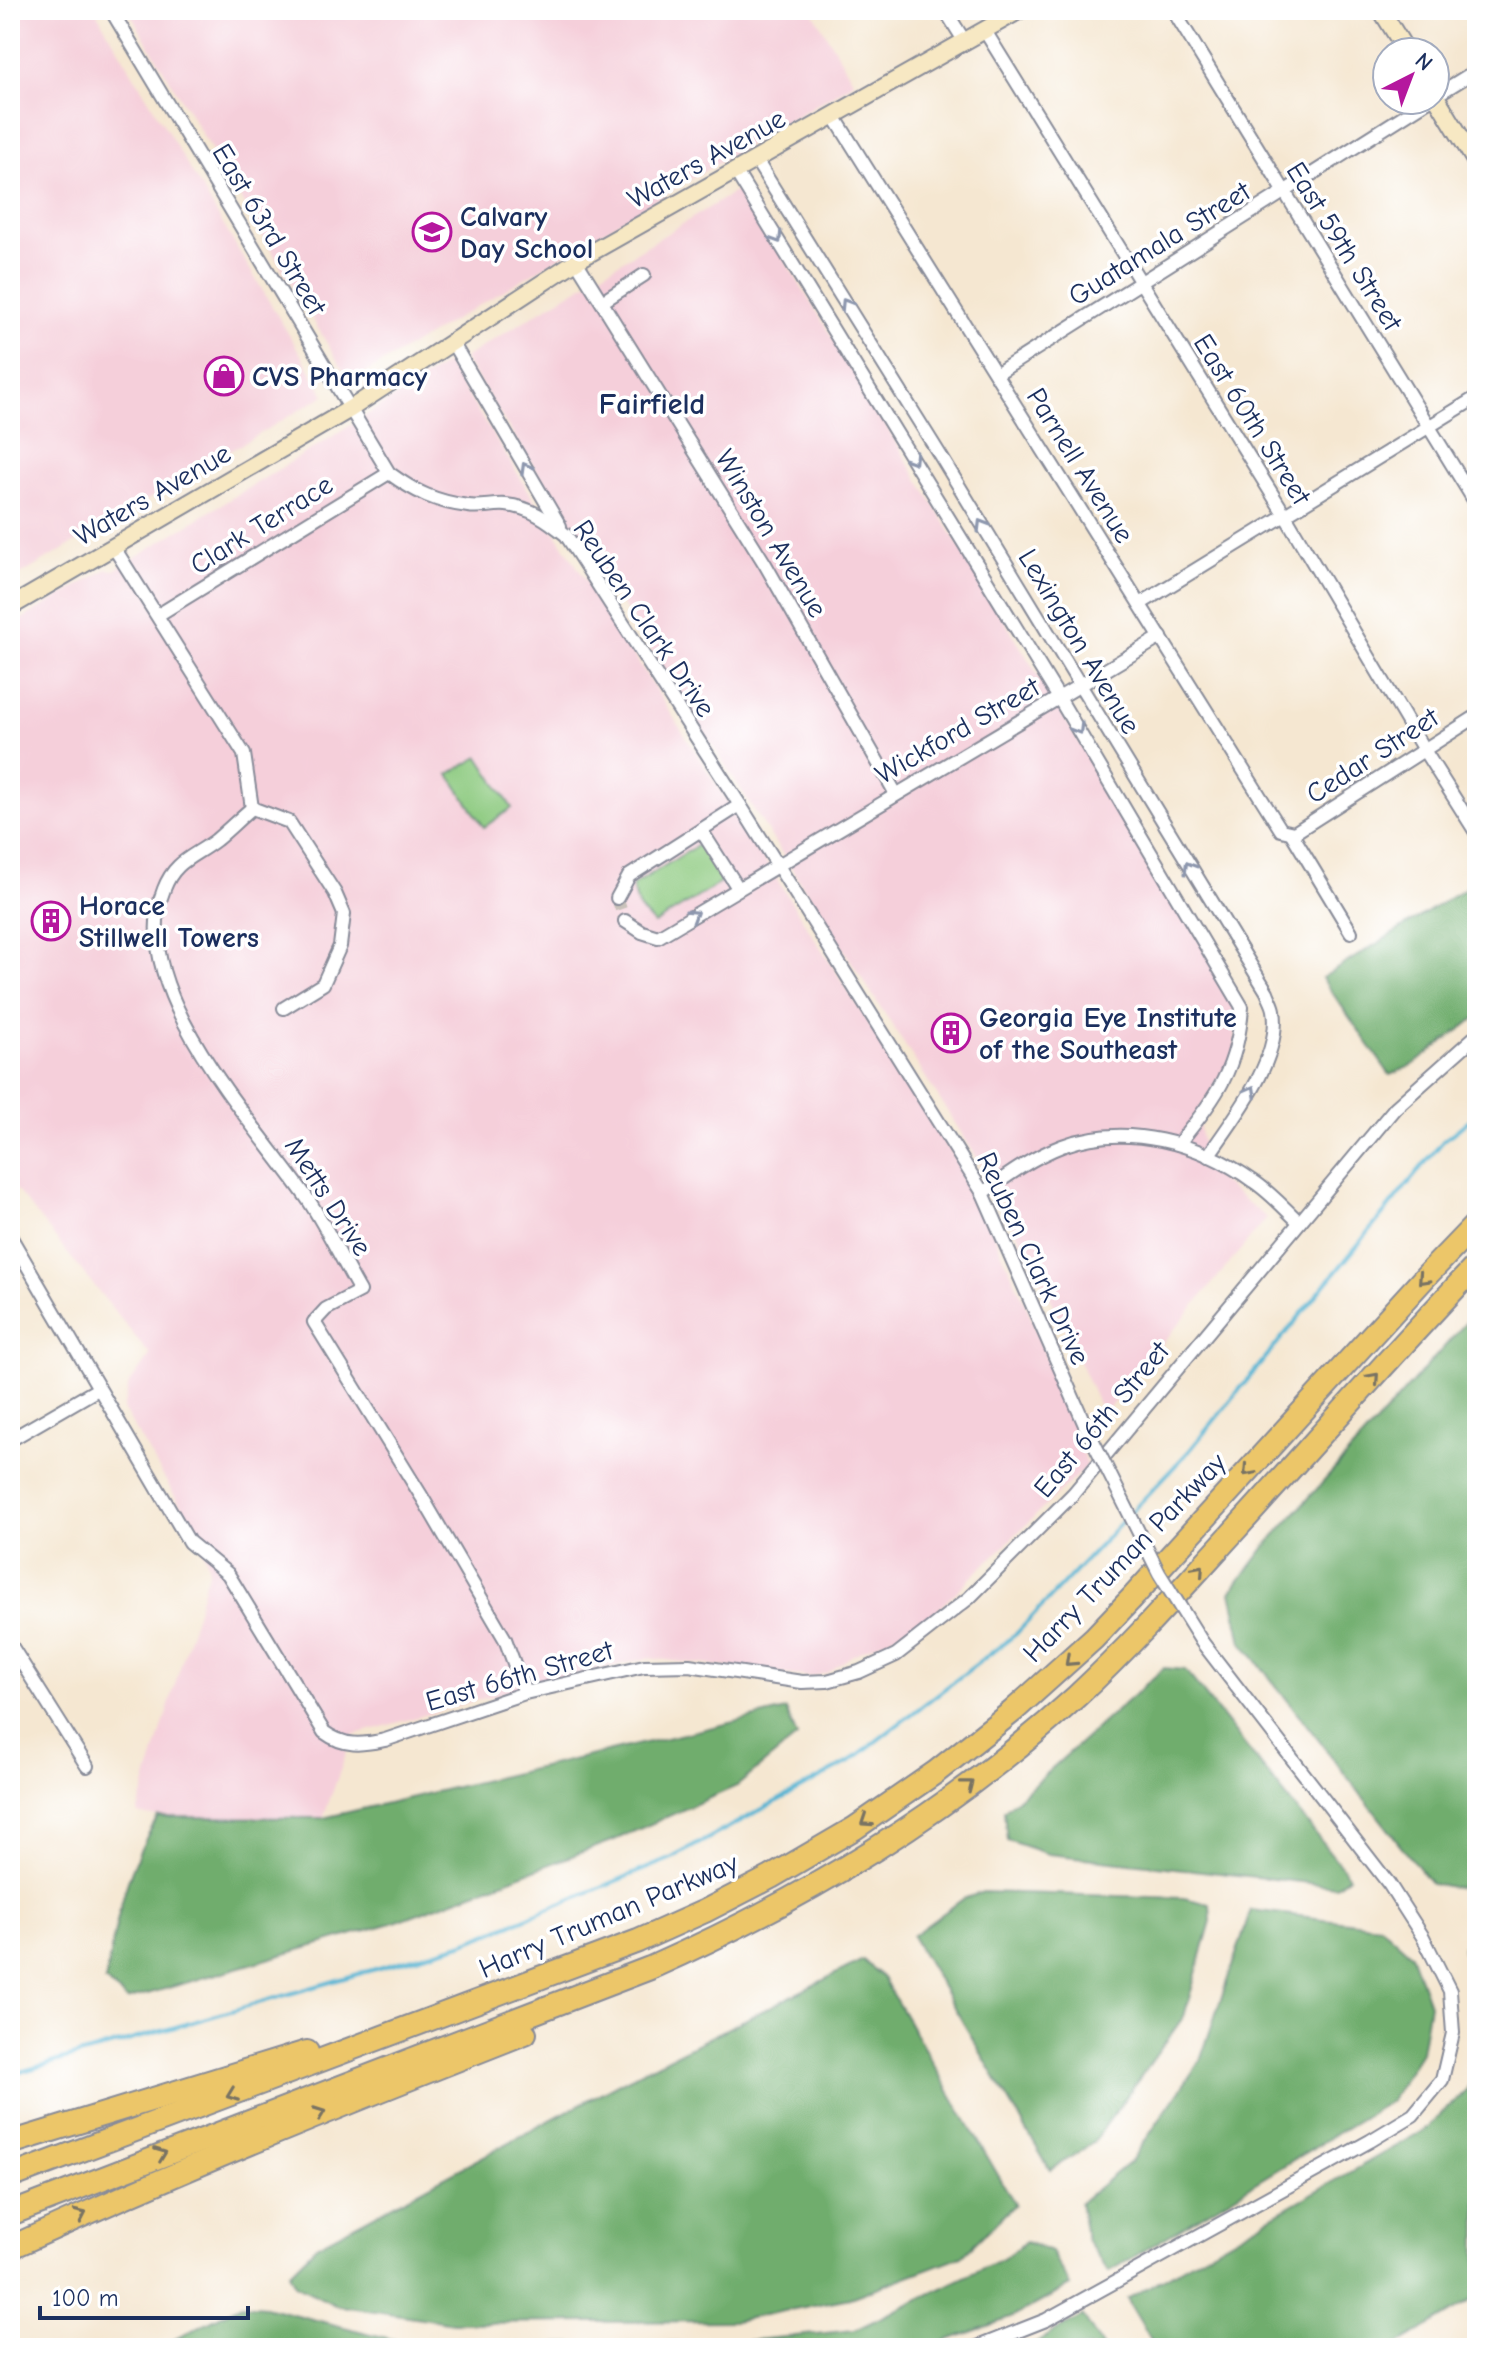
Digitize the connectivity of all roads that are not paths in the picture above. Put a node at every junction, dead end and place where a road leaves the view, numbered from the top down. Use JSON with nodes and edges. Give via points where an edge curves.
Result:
{"nodes":[{"id":1,"x":111,"y":10,"type":"edge"},
{"id":2,"x":945,"y":10,"type":"edge"},
{"id":3,"x":1020,"y":10,"type":"edge"},
{"id":4,"x":1173,"y":10,"type":"edge"},
{"id":5,"x":1381,"y":10,"type":"edge"},
{"id":6,"x":985,"y":31,"type":"junction"},
{"id":7,"x":1397,"y":36,"type":"edge"},
{"id":8,"x":965,"y":42,"type":"junction"},
{"id":9,"x":1477,"y":70,"type":"edge"},
{"id":10,"x":1451,"y":86,"type":"edge"},
{"id":11,"x":834,"y":116,"type":"junction"},
{"id":12,"x":1404,"y":116,"type":"edge"},
{"id":13,"x":1447,"y":116,"type":"edge"},
{"id":14,"x":756,"y":160,"type":"junction"},
{"id":15,"x":1477,"y":164,"type":"edge"},
{"id":16,"x":736,"y":172,"type":"junction"},
{"id":17,"x":1283,"y":192,"type":"junction"},
{"id":18,"x":576,"y":261,"type":"junction"},
{"id":19,"x":644,"y":275,"type":"dead end"},
{"id":20,"x":1141,"y":283,"type":"junction"},
{"id":21,"x":602,"y":302,"type":"junction"},
{"id":22,"x":452,"y":342,"type":"junction"},
{"id":23,"x":996,"y":374,"type":"junction"},
{"id":24,"x":1477,"y":397,"type":"edge"},
{"id":25,"x":350,"y":409,"type":"junction"},
{"id":26,"x":917,"y":419,"type":"junction"},
{"id":27,"x":1428,"y":427,"type":"junction"},
{"id":28,"x":897,"y":433,"type":"junction"},
{"id":29,"x":389,"y":473,"type":"junction"},
{"id":30,"x":1477,"y":505,"type":"edge"},
{"id":31,"x":1285,"y":515,"type":"junction"},
{"id":32,"x":566,"y":535,"type":"junction"},
{"id":33,"x":113,"y":546,"type":"junction"},
{"id":34,"x":1140,"y":604,"type":"junction"},
{"id":35,"x":10,"y":607,"type":"edge"},
{"id":36,"x":158,"y":615,"type":"junction"},
{"id":37,"x":1161,"y":637,"type":"junction"},
{"id":38,"x":1079,"y":686,"type":"junction"},
{"id":39,"x":1059,"y":698,"type":"junction"},
{"id":40,"x":1477,"y":716,"type":"edge"},
{"id":41,"x":1424,"y":750,"type":"junction"},
{"id":42,"x":896,"y":794,"type":"junction"},
{"id":43,"x":740,"y":805,"type":"junction"},
{"id":44,"x":252,"y":808,"type":"junction"},
{"id":45,"x":701,"y":830,"type":"junction"},
{"id":46,"x":1293,"y":834,"type":"junction"},
{"id":47,"x":1477,"y":834,"type":"edge"},
{"id":48,"x":777,"y":864,"type":"junction"},
{"id":49,"x":738,"y":888,"type":"junction"},
{"id":50,"x":617,"y":898,"type":"dead end"},
{"id":51,"x":625,"y":921,"type":"dead end"},
{"id":52,"x":1351,"y":932,"type":"dead end"},
{"id":53,"x":1257,"y":978,"type":"junction"},
{"id":54,"x":1235,"y":990,"type":"junction"},
{"id":55,"x":284,"y":1008,"type":"dead end"},
{"id":56,"x":1477,"y":1035,"type":"edge"},
{"id":57,"x":1179,"y":1143,"type":"junction"},
{"id":58,"x":1208,"y":1156,"type":"junction"},
{"id":59,"x":983,"y":1193,"type":"junction"},
{"id":60,"x":1299,"y":1222,"type":"junction"},
{"id":61,"x":1477,"y":1223,"type":"edge"},
{"id":62,"x":10,"y":1236,"type":"edge"},
{"id":63,"x":1477,"y":1265,"type":"edge"},
{"id":64,"x":98,"y":1389,"type":"junction"},
{"id":65,"x":10,"y":1440,"type":"edge"},
{"id":66,"x":10,"y":1644,"type":"edge"},
{"id":67,"x":525,"y":1693,"type":"junction"},
{"id":68,"x":87,"y":1766,"type":"dead end"},
{"id":69,"x":785,"y":1904,"type":"junction"},
{"id":70,"x":462,"y":2008,"type":"junction"},
{"id":71,"x":10,"y":2143,"type":"edge"},
{"id":72,"x":10,"y":2177,"type":"edge"},
{"id":73,"x":10,"y":2214,"type":"edge"},
{"id":74,"x":10,"y":2248,"type":"edge"},
{"id":75,"x":975,"y":2348,"type":"edge"}],
"edges":[{"from":1,"to":25,"type":"street","name":"East 63rd Street"},
{"from":2,"to":8,"type":"street"},
{"from":3,"to":6,"type":"main road","name":"Waters Avenue"},
{"from":4,"to":17,"type":"street","name":"East 59th Street"},
{"from":5,"to":7,"type":"main road"},
{"from":6,"to":8,"type":"main road","name":"Waters Avenue"},
{"from":6,"to":20,"type":"street","name":"East 60th Street"},
{"from":8,"to":11,"type":"main road","name":"Waters Avenue"},
{"from":9,"to":10,"type":"street"},
{"from":11,"to":14,"type":"main road","name":"Waters Avenue"},
{"from":11,"to":23,"type":"street","name":"Parnell Avenue"},
{"from":12,"to":17,"type":"street","name":"Guatamala Street"},
{"from":13,"to":15,"type":"main road"},
{"from":14,"to":16,"type":"main road","name":"Waters Avenue"},
{"from":26,"to":14,"type":"street","name":"Lexington Avenue","one_way":true},
{"from":16,"to":18,"type":"main road","name":"Waters Avenue"},
{"from":16,"to":28,"type":"street","name":"Lexington Avenue","one_way":true},
{"from":17,"to":20,"type":"street","name":"Guatamala Street"},
{"from":17,"to":27,"type":"street","name":"East 59th Street"},
{"from":18,"to":21,"type":"street","name":"Winston Avenue"},
{"from":18,"to":22,"type":"main road","name":"Waters Avenue"},
{"from":19,"to":21,"type":"street"},
{"from":20,"to":23,"type":"street","name":"Guatamala Street"},
{"from":20,"to":31,"type":"street","name":"East 60th Street"},
{"from":21,"to":42,"type":"street","name":"Winston Avenue","via":[[765,564]]},
{"from":22,"to":25,"type":"main road","name":"Waters Avenue"},
{"from":32,"to":22,"type":"street","one_way":true},
{"from":23,"to":34,"type":"street","name":"Parnell Avenue"},
{"from":24,"to":27,"type":"street"},
{"from":25,"to":29,"type":"street","name":"East 63rd Street"},
{"from":25,"to":33,"type":"main road","name":"Waters Avenue"},
{"from":26,"to":28,"type":"street"},
{"from":38,"to":26,"type":"street","name":"Lexington Avenue","one_way":true},
{"from":27,"to":30,"type":"street","name":"East 59th Street"},
{"from":27,"to":31,"type":"street"},
{"from":28,"to":39,"type":"street","name":"Lexington Avenue","one_way":true},
{"from":29,"to":32,"type":"street","name":"Reuben Clark Drive","via":[[413,491],[436,499],[527,510]]},
{"from":29,"to":36,"type":"street","name":"Clark Terrace"},
{"from":31,"to":34,"type":"street"},
{"from":31,"to":41,"type":"street","name":"East 60th Street"},
{"from":32,"to":43,"type":"street","name":"Reuben Clark Drive"},
{"from":33,"to":35,"type":"main road","name":"Waters Avenue"},
{"from":33,"to":36,"type":"street"},
{"from":34,"to":37,"type":"street","name":"Parnell Avenue"},
{"from":36,"to":44,"type":"street","via":[[244,754]]},
{"from":37,"to":38,"type":"street","name":"Wickford Street"},
{"from":37,"to":46,"type":"street","name":"Parnell Avenue","via":[[1281,830]]},
{"from":38,"to":39,"type":"street","name":"Wickford Street"},
{"from":53,"to":38,"type":"street","name":"Lexington Avenue","one_way":true},
{"from":39,"to":42,"type":"street","name":"Wickford Street"},
{"from":39,"to":54,"type":"street","name":"Lexington Avenue","one_way":true},
{"from":40,"to":41,"type":"street","name":"Cedar Street"},
{"from":41,"to":46,"type":"street","name":"Cedar Street"},
{"from":41,"to":47,"type":"street","name":"East 60th Street"},
{"from":42,"to":48,"type":"street","name":"Wickford Street"},
{"from":43,"to":45,"type":"street"},
{"from":43,"to":48,"type":"street","name":"Reuben Clark Drive"},
{"from":44,"to":55,"type":"street","via":[[289,822],[344,914],[340,946],[323,984]]},
{"from":44,"to":67,"type":"street","name":"Metts Drive","via":[[181,861],[164,889],[157,928],[160,965],[178,1013],[311,1204],[360,1291],[326,1309],[314,1322],[505,1639]]},
{"from":45,"to":49,"type":"street"},
{"from":45,"to":50,"type":"street","via":[[629,876]]},
{"from":46,"to":52,"type":"street","name":"Parnell Avenue"},
{"from":48,"to":49,"type":"street"},
{"from":48,"to":59,"type":"street","name":"Reuben Clark Drive"},
{"from":51,"to":49,"type":"street","one_way":true,"via":[[658,937]]},
{"from":53,"to":54,"type":"street"},
{"from":58,"to":53,"type":"street","name":"Lexington Avenue","one_way":true,"via":[[1246,1100],[1272,1041],[1274,1009]]},
{"from":54,"to":57,"type":"street","name":"Lexington Avenue","via":[[1242,1007],[1232,1065],[1208,1108]]},
{"from":56,"to":60,"type":"street","name":"East 66th Street","via":[[1395,1108]]},
{"from":57,"to":58,"type":"street"},
{"from":57,"to":59,"type":"street","via":[[1123,1136],[1063,1145],[1028,1161]]},
{"from":58,"to":60,"type":"street","via":[[1256,1182]]},
{"from":59,"to":75,"type":"street","name":"Reuben Clark Drive","bridge":true,"via":[[1085,1425],[1159,1573],[1202,1642],[1389,1884],[1423,1937],[1450,1991],[1453,2033],[1442,2080],[1413,2115],[1046,2320]]},
{"from":60,"to":67,"type":"street","name":"East 66th Street","via":[[1073,1494],[969,1598],[896,1655],[827,1681],[670,1664],[618,1670]]},
{"from":61,"to":70,"type":"highway","name":"Harry Truman Parkway","one_way":true,"via":[[1094,1638],[955,1757],[855,1828],[705,1911]]},
{"from":62,"to":64,"type":"street","name":"East 66th Street"},
{"from":69,"to":63,"type":"highway","one_way":true,"via":[[871,1854],[954,1796],[1074,1698],[1154,1619]]},
{"from":64,"to":65,"type":"street"},
{"from":64,"to":67,"type":"street","name":"East 66th Street","via":[[189,1542],[228,1574],[328,1735],[347,1744],[385,1740]]},
{"from":66,"to":68,"type":"street"},
{"from":73,"to":69,"type":"highway","one_way":true,"via":[[635,1974]]},
{"from":74,"to":69,"type":"highway","one_way":true,"via":[[280,2129],[559,2019],[654,1976]]},
{"from":70,"to":71,"type":"highway"},
{"from":70,"to":72,"type":"highway","name":"Harry Truman Parkway","one_way":true}]}
